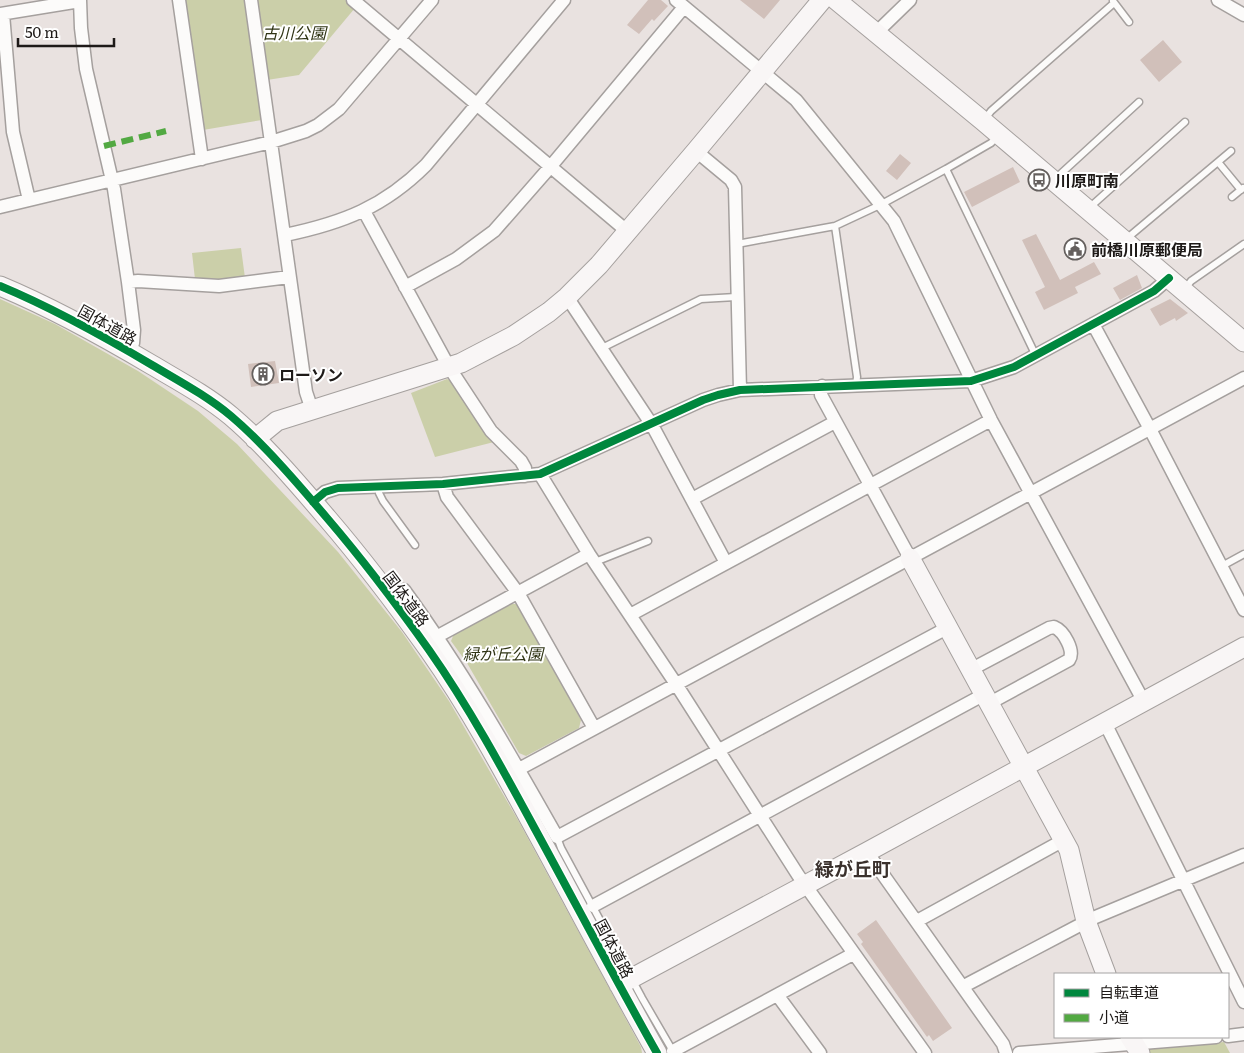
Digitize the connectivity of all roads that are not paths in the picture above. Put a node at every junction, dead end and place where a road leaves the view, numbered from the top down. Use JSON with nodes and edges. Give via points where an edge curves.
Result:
{"nodes":[{"id":1,"x":179,"y":0,"type":"edge"},
{"id":2,"x":251,"y":0,"type":"edge"},
{"id":3,"x":354,"y":0,"type":"edge"},
{"id":4,"x":432,"y":0,"type":"edge"},
{"id":5,"x":564,"y":0,"type":"edge"},
{"id":6,"x":822,"y":0,"type":"edge"},
{"id":7,"x":836,"y":0,"type":"edge"},
{"id":8,"x":910,"y":0,"type":"edge"},
{"id":9,"x":1218,"y":0,"type":"edge"},
{"id":10,"x":80,"y":1,"type":"edge"},
{"id":11,"x":1113,"y":2,"type":"edge"},
{"id":12,"x":680,"y":3,"type":"edge"},
{"id":13,"x":1,"y":14,"type":"edge"},
{"id":14,"x":1244,"y":15,"type":"edge"},
{"id":15,"x":1129,"y":22,"type":"dead end"},
{"id":16,"x":877,"y":32,"type":"junction"},
{"id":17,"x":400,"y":38,"type":"junction"},
{"id":18,"x":762,"y":72,"type":"junction"},
{"id":19,"x":1139,"y":102,"type":"dead end"},
{"id":20,"x":477,"y":104,"type":"junction"},
{"id":21,"x":983,"y":121,"type":"junction"},
{"id":22,"x":1185,"y":122,"type":"dead end"},
{"id":23,"x":998,"y":135,"type":"junction"},
{"id":24,"x":271,"y":142,"type":"junction"},
{"id":25,"x":696,"y":151,"type":"junction"},
{"id":26,"x":1231,"y":151,"type":"dead end"},
{"id":27,"x":202,"y":159,"type":"junction"},
{"id":28,"x":1218,"y":162,"type":"junction"},
{"id":29,"x":550,"y":166,"type":"junction"},
{"id":30,"x":946,"y":169,"type":"junction"},
{"id":31,"x":112,"y":180,"type":"junction"},
{"id":32,"x":1054,"y":181,"type":"junction"},
{"id":33,"x":1242,"y":188,"type":"edge"},
{"id":34,"x":1232,"y":197,"type":"dead end"},
{"id":35,"x":29,"y":200,"type":"junction"},
{"id":36,"x":880,"y":205,"type":"junction"},
{"id":37,"x":0,"y":207,"type":"edge"},
{"id":38,"x":1088,"y":210,"type":"junction"},
{"id":39,"x":364,"y":211,"type":"junction"},
{"id":40,"x":835,"y":226,"type":"junction"},
{"id":41,"x":628,"y":232,"type":"junction"},
{"id":42,"x":285,"y":235,"type":"junction"},
{"id":43,"x":1125,"y":241,"type":"junction"},
{"id":44,"x":737,"y":244,"type":"junction"},
{"id":45,"x":1244,"y":244,"type":"edge"},
{"id":46,"x":289,"y":277,"type":"junction"},
{"id":47,"x":1169,"y":278,"type":"junction"},
{"id":48,"x":128,"y":282,"type":"junction"},
{"id":49,"x":0,"y":286,"type":"edge"},
{"id":50,"x":405,"y":287,"type":"junction"},
{"id":51,"x":1184,"y":290,"type":"junction"},
{"id":52,"x":567,"y":297,"type":"junction"},
{"id":53,"x":736,"y":297,"type":"junction"},
{"id":54,"x":1093,"y":324,"type":"junction"},
{"id":55,"x":1244,"y":342,"type":"edge"},
{"id":56,"x":602,"y":348,"type":"junction"},
{"id":57,"x":128,"y":351,"type":"junction"},
{"id":58,"x":1036,"y":356,"type":"junction"},
{"id":59,"x":449,"y":367,"type":"junction"},
{"id":60,"x":1244,"y":378,"type":"edge"},
{"id":61,"x":971,"y":381,"type":"junction"},
{"id":62,"x":856,"y":385,"type":"junction"},
{"id":63,"x":822,"y":386,"type":"junction"},
{"id":64,"x":740,"y":390,"type":"junction"},
{"id":65,"x":312,"y":410,"type":"junction"},
{"id":66,"x":991,"y":420,"type":"junction"},
{"id":67,"x":835,"y":422,"type":"junction"},
{"id":68,"x":652,"y":425,"type":"junction"},
{"id":69,"x":1150,"y":429,"type":"junction"},
{"id":70,"x":255,"y":439,"type":"junction"},
{"id":71,"x":540,"y":474,"type":"junction"},
{"id":72,"x":525,"y":476,"type":"junction"},
{"id":73,"x":443,"y":484,"type":"junction"},
{"id":74,"x":379,"y":486,"type":"junction"},
{"id":75,"x":870,"y":486,"type":"junction"},
{"id":76,"x":1031,"y":493,"type":"junction"},
{"id":77,"x":692,"y":499,"type":"junction"},
{"id":78,"x":313,"y":502,"type":"junction"},
{"id":79,"x":648,"y":541,"type":"dead end"},
{"id":80,"x":415,"y":545,"type":"dead end"},
{"id":81,"x":1244,"y":554,"type":"edge"},
{"id":82,"x":592,"y":558,"type":"junction"},
{"id":83,"x":910,"y":558,"type":"junction"},
{"id":84,"x":726,"y":563,"type":"junction"},
{"id":85,"x":1222,"y":566,"type":"junction"},
{"id":86,"x":404,"y":590,"type":"dead end"},
{"id":87,"x":518,"y":593,"type":"junction"},
{"id":88,"x":1244,"y":610,"type":"edge"},
{"id":89,"x":630,"y":615,"type":"junction"},
{"id":90,"x":947,"y":628,"type":"junction"},
{"id":91,"x":438,"y":636,"type":"junction"},
{"id":92,"x":1244,"y":646,"type":"edge"},
{"id":93,"x":970,"y":670,"type":"junction"},
{"id":94,"x":676,"y":684,"type":"junction"},
{"id":95,"x":986,"y":699,"type":"junction"},
{"id":96,"x":1144,"y":702,"type":"junction"},
{"id":97,"x":1105,"y":723,"type":"junction"},
{"id":98,"x":594,"y":728,"type":"junction"},
{"id":99,"x":718,"y":750,"type":"junction"},
{"id":100,"x":1023,"y":767,"type":"junction"},
{"id":101,"x":518,"y":769,"type":"junction"},
{"id":102,"x":760,"y":815,"type":"junction"},
{"id":103,"x":557,"y":837,"type":"junction"},
{"id":104,"x":1062,"y":841,"type":"junction"},
{"id":105,"x":868,"y":852,"type":"junction"},
{"id":106,"x":1244,"y":855,"type":"edge"},
{"id":107,"x":1184,"y":880,"type":"junction"},
{"id":108,"x":805,"y":885,"type":"junction"},
{"id":109,"x":593,"y":906,"type":"junction"},
{"id":110,"x":917,"y":921,"type":"junction"},
{"id":111,"x":1082,"y":924,"type":"junction"},
{"id":112,"x":853,"y":954,"type":"junction"},
{"id":113,"x":1096,"y":973,"type":"edge"},
{"id":114,"x":1106,"y":973,"type":"edge"},
{"id":115,"x":625,"y":981,"type":"junction"},
{"id":116,"x":964,"y":986,"type":"junction"},
{"id":117,"x":778,"y":996,"type":"junction"},
{"id":118,"x":1244,"y":1002,"type":"edge"},
{"id":119,"x":1244,"y":1034,"type":"edge"},
{"id":120,"x":1229,"y":1036,"type":"edge"},
{"id":121,"x":1205,"y":1038,"type":"edge"},
{"id":122,"x":1130,"y":1045,"type":"edge"},
{"id":123,"x":668,"y":1053,"type":"edge"},
{"id":124,"x":820,"y":1053,"type":"edge"},
{"id":125,"x":925,"y":1053,"type":"edge"},
{"id":126,"x":1006,"y":1053,"type":"edge"},
{"id":127,"x":1019,"y":1053,"type":"edge"}],
"edges":[{"from":1,"to":27,"type":"street"},
{"from":2,"to":24,"type":"street"},
{"from":3,"to":17,"type":"street"},
{"from":4,"to":17,"type":"street"},
{"from":5,"to":20,"type":"street"},
{"from":6,"to":18,"type":"street"},
{"from":7,"to":16,"type":"street"},
{"from":8,"to":16,"type":"street"},
{"from":9,"to":14,"type":"street"},
{"from":10,"to":13,"type":"street"},
{"from":10,"to":31,"type":"street","via":[[86,69]]},
{"from":11,"to":15,"type":"lane"},
{"from":11,"to":21,"type":"lane"},
{"from":12,"to":18,"type":"street"},
{"from":12,"to":29,"type":"street"},
{"from":13,"to":35,"type":"street","via":[[13,132]]},
{"from":16,"to":21,"type":"street"},
{"from":17,"to":20,"type":"street"},
{"from":17,"to":24,"type":"street","via":[[339,109],[306,131]]},
{"from":18,"to":25,"type":"street"},
{"from":18,"to":36,"type":"street","via":[[796,100]]},
{"from":19,"to":32,"type":"lane"},
{"from":20,"to":29,"type":"street"},
{"from":20,"to":39,"type":"street","via":[[426,165],[386,198]]},
{"from":21,"to":23,"type":"street"},
{"from":22,"to":38,"type":"lane"},
{"from":23,"to":30,"type":"lane","via":[[991,143]]},
{"from":23,"to":32,"type":"street"},
{"from":24,"to":27,"type":"street"},
{"from":24,"to":42,"type":"street"},
{"from":25,"to":41,"type":"street"},
{"from":25,"to":44,"type":"street","via":[[734,183]]},
{"from":26,"to":28,"type":"lane"},
{"from":27,"to":31,"type":"street"},
{"from":28,"to":33,"type":"lane"},
{"from":28,"to":43,"type":"lane"},
{"from":29,"to":41,"type":"street"},
{"from":29,"to":50,"type":"street","via":[[480,242]]},
{"from":30,"to":36,"type":"lane"},
{"from":30,"to":58,"type":"lane"},
{"from":31,"to":35,"type":"street"},
{"from":31,"to":48,"type":"street"},
{"from":32,"to":38,"type":"street"},
{"from":33,"to":34,"type":"lane"},
{"from":35,"to":37,"type":"street"},
{"from":36,"to":40,"type":"lane"},
{"from":36,"to":61,"type":"street","via":[[898,227]]},
{"from":38,"to":43,"type":"street"},
{"from":39,"to":42,"type":"street"},
{"from":39,"to":50,"type":"street"},
{"from":40,"to":44,"type":"lane"},
{"from":40,"to":62,"type":"lane"},
{"from":41,"to":52,"type":"street"},
{"from":42,"to":46,"type":"street"},
{"from":43,"to":47,"type":"street"},
{"from":44,"to":53,"type":"street"},
{"from":45,"to":51,"type":"lane","via":[[1191,281]]},
{"from":46,"to":48,"type":"street","via":[[219,286]]},
{"from":46,"to":65,"type":"street","via":[[306,392]]},
{"from":47,"to":51,"type":"street"},
{"from":47,"to":54,"type":"street","via":[[1154,291]]},
{"from":48,"to":57,"type":"street","via":[[134,330]]},
{"from":49,"to":57,"type":"street","name":"国体道路","via":[[51,309]]},
{"from":50,"to":59,"type":"street"},
{"from":51,"to":55,"type":"street"},
{"from":52,"to":56,"type":"street"},
{"from":52,"to":59,"type":"street","via":[[513,336],[480,355]]},
{"from":53,"to":56,"type":"lane","via":[[701,299]]},
{"from":53,"to":64,"type":"street"},
{"from":54,"to":58,"type":"street"},
{"from":54,"to":69,"type":"street"},
{"from":56,"to":68,"type":"street"},
{"from":57,"to":70,"type":"street","name":"国体道路","via":[[206,398]]},
{"from":58,"to":61,"type":"street"},
{"from":59,"to":65,"type":"street"},
{"from":59,"to":72,"type":"street","via":[[491,431],[521,461]]},
{"from":60,"to":69,"type":"street"},
{"from":61,"to":62,"type":"street"},
{"from":61,"to":66,"type":"street"},
{"from":62,"to":63,"type":"street"},
{"from":63,"to":64,"type":"street"},
{"from":63,"to":67,"type":"street","via":[[821,395]]},
{"from":64,"to":68,"type":"street","via":[[703,400]]},
{"from":65,"to":70,"type":"street","via":[[277,421]]},
{"from":66,"to":75,"type":"street"},
{"from":66,"to":76,"type":"street"},
{"from":67,"to":75,"type":"street"},
{"from":67,"to":77,"type":"street"},
{"from":68,"to":71,"type":"street"},
{"from":68,"to":77,"type":"street"},
{"from":69,"to":76,"type":"street"},
{"from":69,"to":85,"type":"street"},
{"from":70,"to":78,"type":"street","name":"国体道路"},
{"from":71,"to":72,"type":"street"},
{"from":71,"to":82,"type":"street"},
{"from":72,"to":73,"type":"street"},
{"from":73,"to":74,"type":"street"},
{"from":73,"to":87,"type":"street","via":[[447,496]]},
{"from":74,"to":78,"type":"street","via":[[338,488],[325,492]]},
{"from":74,"to":80,"type":"lane","via":[[383,501]]},
{"from":75,"to":83,"type":"street"},
{"from":75,"to":84,"type":"street"},
{"from":76,"to":83,"type":"street"},
{"from":76,"to":96,"type":"street"},
{"from":77,"to":84,"type":"street"},
{"from":78,"to":115,"type":"street","name":"国体道路","via":[[379,583],[440,667]]},
{"from":79,"to":82,"type":"lane"},
{"from":81,"to":85,"type":"lane"},
{"from":82,"to":87,"type":"street"},
{"from":82,"to":89,"type":"street"},
{"from":83,"to":90,"type":"street"},
{"from":83,"to":94,"type":"street"},
{"from":84,"to":89,"type":"street"},
{"from":85,"to":88,"type":"street"},
{"from":86,"to":91,"type":"street"},
{"from":87,"to":91,"type":"street"},
{"from":87,"to":98,"type":"street"},
{"from":89,"to":94,"type":"street"},
{"from":90,"to":93,"type":"street"},
{"from":90,"to":99,"type":"street"},
{"from":91,"to":101,"type":"street"},
{"from":92,"to":96,"type":"street"},
{"from":93,"to":95,"type":"street"},
{"from":93,"to":95,"type":"street","via":[[1049,628],[1061,631],[1071,651],[1069,660]]},
{"from":94,"to":98,"type":"street"},
{"from":94,"to":99,"type":"street"},
{"from":95,"to":100,"type":"street"},
{"from":95,"to":102,"type":"street"},
{"from":96,"to":97,"type":"street"},
{"from":97,"to":100,"type":"street"},
{"from":97,"to":107,"type":"street"},
{"from":98,"to":101,"type":"street"},
{"from":99,"to":102,"type":"street"},
{"from":99,"to":103,"type":"street"},
{"from":100,"to":104,"type":"street"},
{"from":100,"to":105,"type":"street"},
{"from":101,"to":103,"type":"street"},
{"from":102,"to":108,"type":"street"},
{"from":102,"to":109,"type":"street"},
{"from":103,"to":109,"type":"lane"},
{"from":104,"to":110,"type":"street"},
{"from":104,"to":111,"type":"street"},
{"from":105,"to":108,"type":"street"},
{"from":105,"to":110,"type":"street"},
{"from":106,"to":107,"type":"street"},
{"from":107,"to":111,"type":"street"},
{"from":107,"to":118,"type":"street"},
{"from":108,"to":112,"type":"street"},
{"from":108,"to":115,"type":"street"},
{"from":109,"to":115,"type":"lane"},
{"from":110,"to":116,"type":"street"},
{"from":111,"to":113,"type":"street"},
{"from":111,"to":114,"type":"street"},
{"from":111,"to":116,"type":"street"},
{"from":112,"to":117,"type":"street"},
{"from":112,"to":125,"type":"street"},
{"from":115,"to":123,"type":"street","name":"国体道路"},
{"from":116,"to":126,"type":"street"},
{"from":117,"to":123,"type":"street"},
{"from":117,"to":124,"type":"street"},
{"from":119,"to":120,"type":"street"},
{"from":121,"to":122,"type":"street"},
{"from":122,"to":127,"type":"street"}]}
